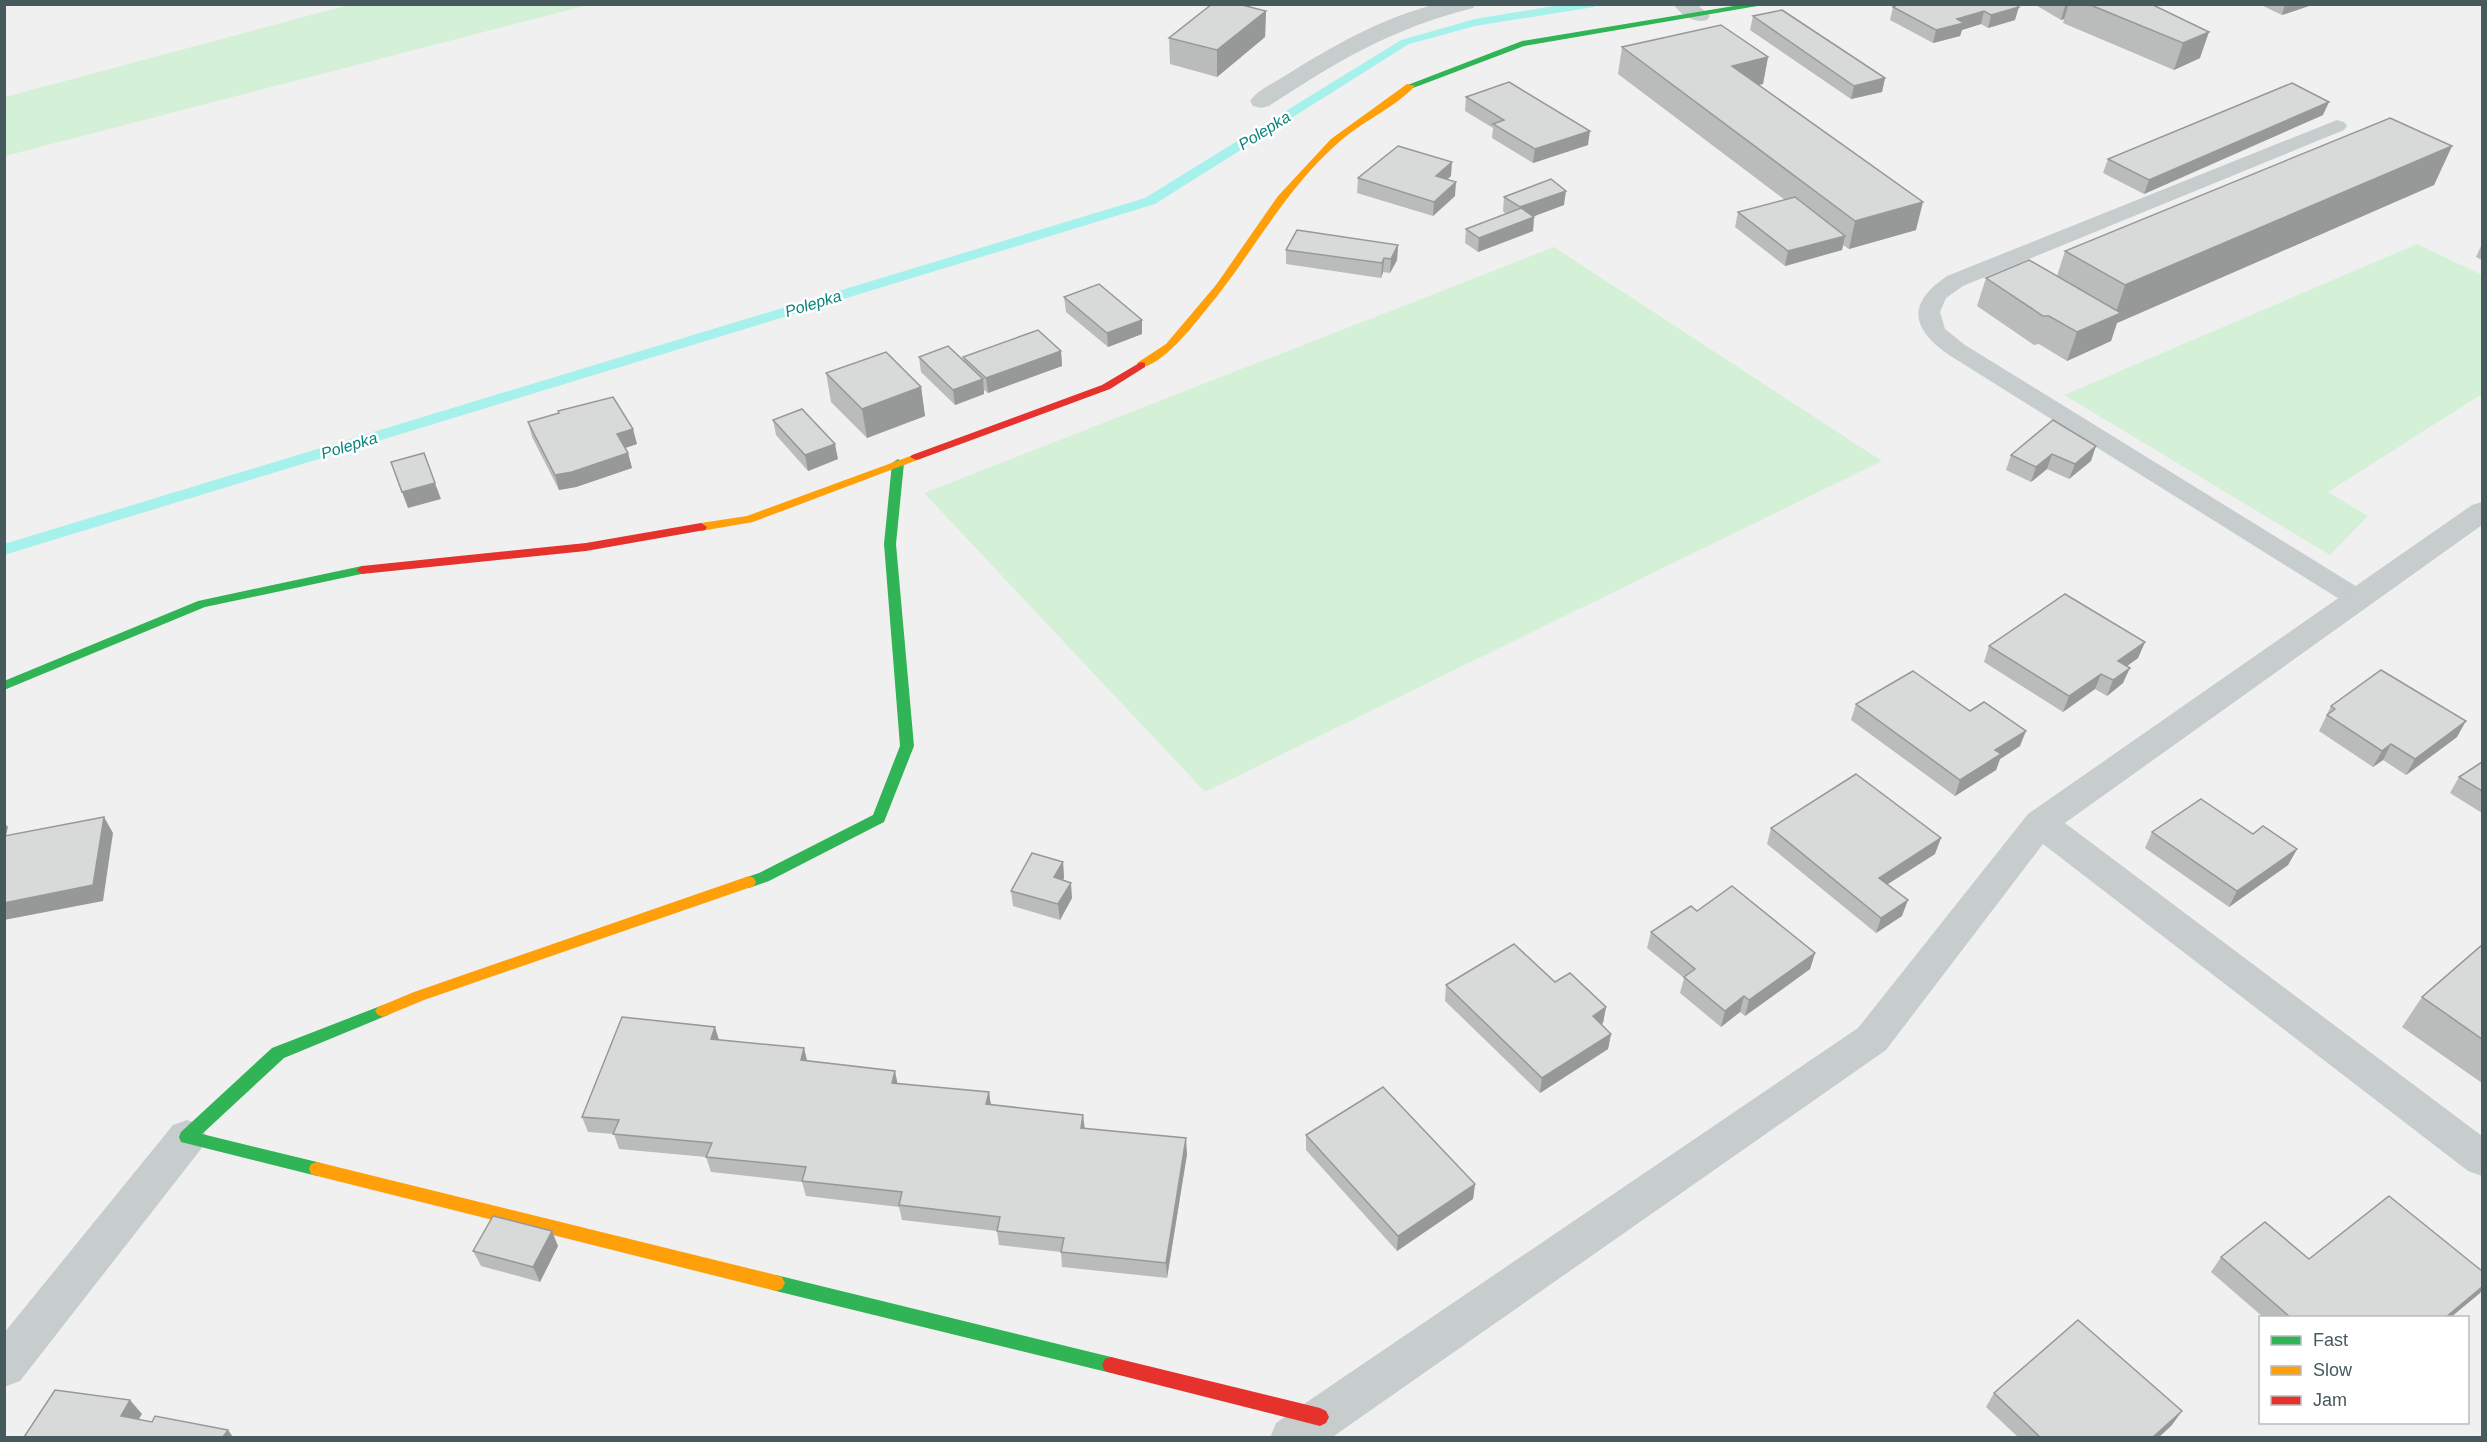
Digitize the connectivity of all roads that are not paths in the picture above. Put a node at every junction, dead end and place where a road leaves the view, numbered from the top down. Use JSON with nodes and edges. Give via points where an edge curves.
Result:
{"nodes":[{"id":1,"x":1466,"y":4,"type":"edge"},
{"id":2,"x":1765,"y":4,"type":"edge"},
{"id":3,"x":1692,"y":10,"type":"edge"},
{"id":4,"x":1261,"y":101,"type":"dead end"},
{"id":5,"x":2337,"y":126,"type":"dead end"},
{"id":6,"x":898,"y":463,"type":"junction"},
{"id":7,"x":2482,"y":511,"type":"edge"},
{"id":8,"x":2358,"y":599,"type":"junction"},
{"id":9,"x":4,"y":686,"type":"edge"},
{"id":10,"x":2040,"y":823,"type":"junction"},
{"id":11,"x":187,"y":1137,"type":"junction"},
{"id":12,"x":2482,"y":1159,"type":"edge"},
{"id":13,"x":4,"y":1367,"type":"edge"},
{"id":14,"x":1306,"y":1427,"type":"edge"}],
"edges":[{"from":1,"to":4,"type":"street","via":[[1380,30],[1318,63]]},
{"from":2,"to":3,"type":"street"},
{"from":3,"to":6,"type":"street","via":[[1522,44],[1406,87],[1334,141],[1281,198],[1220,287],[1170,346],[1106,387]]},
{"from":5,"to":8,"type":"lane","via":[[1956,280],[1935,295],[1929,322],[1938,337],[1957,350]]},
{"from":6,"to":9,"type":"street","via":[[749,519],[586,547],[345,572],[202,604]]},
{"from":6,"to":11,"type":"street","via":[[890,544],[908,746],[879,818],[764,877],[419,996],[278,1053]]},
{"from":7,"to":8,"type":"street"},
{"from":8,"to":10,"type":"street"},
{"from":10,"to":12,"type":"street"},
{"from":10,"to":14,"type":"street","via":[[1872,1040]]},
{"from":11,"to":13,"type":"street"},
{"from":11,"to":14,"type":"street"}]}
